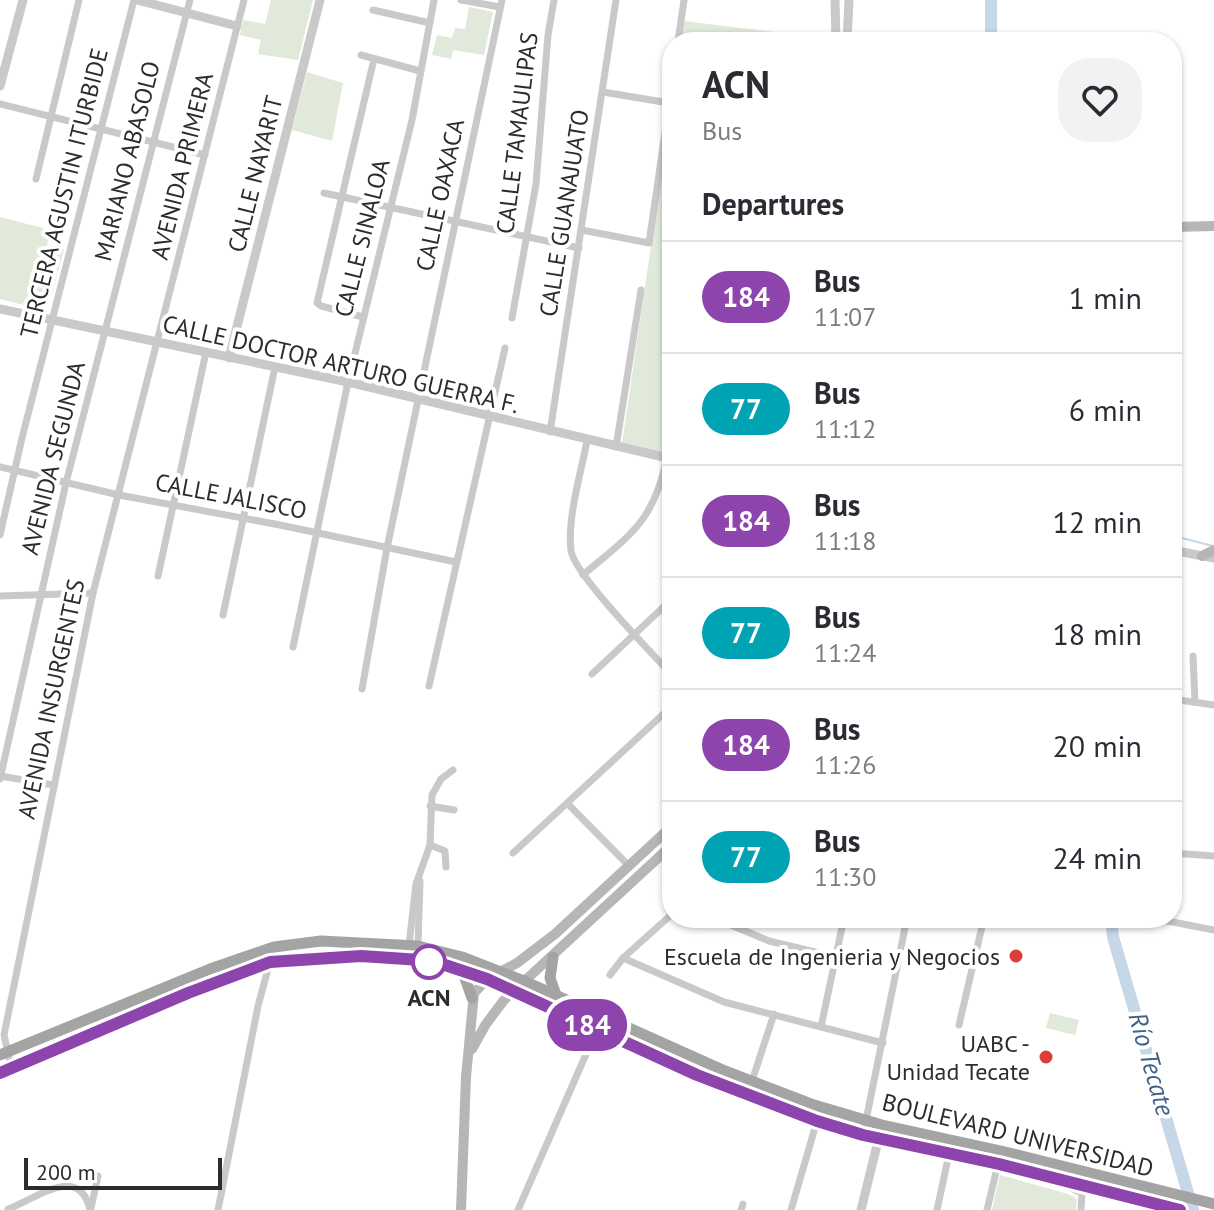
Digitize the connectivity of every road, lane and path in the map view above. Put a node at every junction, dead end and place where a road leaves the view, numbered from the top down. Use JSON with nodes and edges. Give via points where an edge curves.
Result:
{"nodes":[{"id":1,"x":23,"y":0,"type":"edge"},
{"id":2,"x":79,"y":0,"type":"edge"},
{"id":3,"x":135,"y":0,"type":"edge"},
{"id":4,"x":190,"y":0,"type":"edge"},
{"id":5,"x":244,"y":0,"type":"edge"},
{"id":6,"x":320,"y":0,"type":"edge"},
{"id":7,"x":434,"y":0,"type":"edge"},
{"id":8,"x":461,"y":0,"type":"edge"},
{"id":9,"x":554,"y":0,"type":"edge"},
{"id":10,"x":616,"y":0,"type":"edge"},
{"id":11,"x":684,"y":0,"type":"edge"},
{"id":12,"x":835,"y":0,"type":"edge"},
{"id":13,"x":849,"y":0,"type":"edge"},
{"id":14,"x":501,"y":4,"type":"edge"},
{"id":15,"x":373,"y":10,"type":"dead end"},
{"id":16,"x":187,"y":13,"type":"junction"},
{"id":17,"x":430,"y":23,"type":"junction"},
{"id":18,"x":237,"y":26,"type":"junction"},
{"id":19,"x":679,"y":32,"type":"edge"},
{"id":20,"x":836,"y":32,"type":"edge"},
{"id":21,"x":847,"y":32,"type":"edge"},
{"id":22,"x":361,"y":55,"type":"dead end"},
{"id":23,"x":374,"y":59,"type":"junction"},
{"id":24,"x":420,"y":71,"type":"junction"},
{"id":25,"x":0,"y":86,"type":"edge"},
{"id":26,"x":603,"y":92,"type":"junction"},
{"id":27,"x":662,"y":102,"type":"edge"},
{"id":28,"x":0,"y":104,"type":"edge"},
{"id":29,"x":51,"y":117,"type":"junction"},
{"id":30,"x":101,"y":128,"type":"junction"},
{"id":31,"x":153,"y":141,"type":"junction"},
{"id":32,"x":662,"y":152,"type":"edge"},
{"id":33,"x":205,"y":155,"type":"junction"},
{"id":34,"x":36,"y":179,"type":"dead end"},
{"id":35,"x":324,"y":193,"type":"dead end"},
{"id":36,"x":343,"y":197,"type":"junction"},
{"id":37,"x":389,"y":208,"type":"junction"},
{"id":38,"x":455,"y":221,"type":"junction"},
{"id":39,"x":1214,"y":226,"type":"edge"},
{"id":40,"x":1182,"y":227,"type":"edge"},
{"id":41,"x":582,"y":230,"type":"junction"},
{"id":42,"x":525,"y":237,"type":"junction"},
{"id":43,"x":579,"y":248,"type":"junction"},
{"id":44,"x":641,"y":290,"type":"dead end"},
{"id":45,"x":0,"y":309,"type":"edge"},
{"id":46,"x":363,"y":317,"type":"junction"},
{"id":47,"x":512,"y":318,"type":"dead end"},
{"id":48,"x":53,"y":321,"type":"junction"},
{"id":49,"x":104,"y":333,"type":"junction"},
{"id":50,"x":158,"y":342,"type":"junction"},
{"id":51,"x":505,"y":348,"type":"dead end"},
{"id":52,"x":206,"y":352,"type":"junction"},
{"id":53,"x":229,"y":358,"type":"junction"},
{"id":54,"x":275,"y":367,"type":"junction"},
{"id":55,"x":348,"y":382,"type":"junction"},
{"id":56,"x":418,"y":399,"type":"junction"},
{"id":57,"x":489,"y":417,"type":"junction"},
{"id":58,"x":550,"y":432,"type":"junction"},
{"id":59,"x":587,"y":441,"type":"junction"},
{"id":60,"x":616,"y":447,"type":"junction"},
{"id":61,"x":662,"y":457,"type":"edge"},
{"id":62,"x":0,"y":467,"type":"edge"},
{"id":63,"x":15,"y":470,"type":"junction"},
{"id":64,"x":66,"y":483,"type":"junction"},
{"id":65,"x":662,"y":483,"type":"edge"},
{"id":66,"x":119,"y":495,"type":"junction"},
{"id":67,"x":173,"y":504,"type":"junction"},
{"id":68,"x":243,"y":517,"type":"junction"},
{"id":69,"x":317,"y":533,"type":"junction"},
{"id":70,"x":0,"y":535,"type":"edge"},
{"id":71,"x":387,"y":548,"type":"junction"},
{"id":72,"x":1214,"y":550,"type":"edge"},
{"id":73,"x":1182,"y":552,"type":"edge"},
{"id":74,"x":1202,"y":556,"type":"junction"},
{"id":75,"x":1214,"y":558,"type":"edge"},
{"id":76,"x":456,"y":562,"type":"junction"},
{"id":77,"x":583,"y":575,"type":"junction"},
{"id":78,"x":158,"y":576,"type":"dead end"},
{"id":79,"x":93,"y":593,"type":"junction"},
{"id":80,"x":41,"y":594,"type":"junction"},
{"id":81,"x":0,"y":596,"type":"edge"},
{"id":82,"x":662,"y":609,"type":"edge"},
{"id":83,"x":223,"y":615,"type":"dead end"},
{"id":84,"x":636,"y":635,"type":"junction"},
{"id":85,"x":293,"y":647,"type":"dead end"},
{"id":86,"x":1193,"y":656,"type":"dead end"},
{"id":87,"x":662,"y":664,"type":"edge"},
{"id":88,"x":592,"y":674,"type":"dead end"},
{"id":89,"x":429,"y":686,"type":"dead end"},
{"id":90,"x":362,"y":689,"type":"dead end"},
{"id":91,"x":1182,"y":700,"type":"edge"},
{"id":92,"x":1195,"y":702,"type":"junction"},
{"id":93,"x":1214,"y":705,"type":"edge"},
{"id":94,"x":662,"y":715,"type":"edge"},
{"id":95,"x":453,"y":770,"type":"dead end"},
{"id":96,"x":0,"y":777,"type":"edge"},
{"id":97,"x":53,"y":785,"type":"junction"},
{"id":98,"x":568,"y":804,"type":"junction"},
{"id":99,"x":430,"y":806,"type":"junction"},
{"id":100,"x":454,"y":810,"type":"dead end"},
{"id":101,"x":662,"y":835,"type":"edge"},
{"id":102,"x":430,"y":845,"type":"junction"},
{"id":103,"x":513,"y":853,"type":"dead end"},
{"id":104,"x":662,"y":854,"type":"edge"},
{"id":105,"x":1182,"y":854,"type":"edge"},
{"id":106,"x":1214,"y":856,"type":"edge"},
{"id":107,"x":628,"y":865,"type":"junction"},
{"id":108,"x":446,"y":867,"type":"dead end"},
{"id":109,"x":662,"y":923,"type":"edge"},
{"id":110,"x":1182,"y":924,"type":"edge"},
{"id":111,"x":738,"y":928,"type":"edge"},
{"id":112,"x":842,"y":928,"type":"edge"},
{"id":113,"x":905,"y":928,"type":"edge"},
{"id":114,"x":982,"y":928,"type":"edge"},
{"id":115,"x":1214,"y":930,"type":"edge"},
{"id":116,"x":413,"y":945,"type":"junction"},
{"id":117,"x":274,"y":947,"type":"junction"},
{"id":118,"x":553,"y":957,"type":"junction"},
{"id":119,"x":836,"y":957,"type":"junction"},
{"id":120,"x":623,"y":958,"type":"junction"},
{"id":121,"x":270,"y":962,"type":"junction"},
{"id":122,"x":462,"y":970,"type":"junction"},
{"id":123,"x":500,"y":972,"type":"junction"},
{"id":124,"x":610,"y":975,"type":"dead end"},
{"id":125,"x":487,"y":979,"type":"junction"},
{"id":126,"x":524,"y":981,"type":"junction"},
{"id":127,"x":513,"y":992,"type":"junction"},
{"id":128,"x":556,"y":995,"type":"junction"},
{"id":129,"x":472,"y":998,"type":"junction"},
{"id":130,"x":774,"y":1014,"type":"junction"},
{"id":131,"x":959,"y":1025,"type":"dead end"},
{"id":132,"x":821,"y":1027,"type":"junction"},
{"id":133,"x":597,"y":1029,"type":"junction"},
{"id":134,"x":883,"y":1043,"type":"junction"},
{"id":135,"x":3,"y":1054,"type":"edge"},
{"id":136,"x":469,"y":1055,"type":"junction"},
{"id":137,"x":5,"y":1070,"type":"edge"},
{"id":138,"x":725,"y":1071,"type":"junction"},
{"id":139,"x":697,"y":1075,"type":"junction"},
{"id":140,"x":752,"y":1081,"type":"junction"},
{"id":141,"x":865,"y":1120,"type":"junction"},
{"id":142,"x":817,"y":1121,"type":"junction"},
{"id":143,"x":882,"y":1125,"type":"junction"},
{"id":144,"x":863,"y":1135,"type":"junction"},
{"id":145,"x":879,"y":1138,"type":"junction"},
{"id":146,"x":1001,"y":1151,"type":"junction"},
{"id":147,"x":949,"y":1154,"type":"junction"},
{"id":148,"x":999,"y":1164,"type":"junction"},
{"id":149,"x":98,"y":1176,"type":"dead end"},
{"id":150,"x":1054,"y":1178,"type":"junction"},
{"id":151,"x":1214,"y":1204,"type":"edge"},
{"id":152,"x":8,"y":1209,"type":"edge"},
{"id":153,"x":1174,"y":1209,"type":"edge"},
{"id":154,"x":90,"y":1210,"type":"edge"},
{"id":155,"x":218,"y":1210,"type":"edge"},
{"id":156,"x":461,"y":1210,"type":"edge"},
{"id":157,"x":518,"y":1210,"type":"edge"},
{"id":158,"x":791,"y":1210,"type":"edge"},
{"id":159,"x":861,"y":1210,"type":"edge"},
{"id":160,"x":937,"y":1210,"type":"edge"},
{"id":161,"x":987,"y":1210,"type":"edge"},
{"id":162,"x":1081,"y":1210,"type":"edge"}],
"edges":[{"from":1,"to":25,"type":"street"},
{"from":2,"to":29,"type":"street"},
{"from":3,"to":16,"type":"street"},
{"from":3,"to":30,"type":"street","name":"TERCERA AGUSTIN ITURBIDE"},
{"from":4,"to":16,"type":"street","name":"MARIANO ABASOLO"},
{"from":5,"to":18,"type":"street","name":"AVENIDA PRIMERA"},
{"from":6,"to":53,"type":"street","name":"CALLE NAYARIT"},
{"from":7,"to":17,"type":"street","name":"CALLE SINALOA"},
{"from":8,"to":14,"type":"street"},
{"from":9,"to":42,"type":"street","name":"CALLE TAMAULIPAS","via":[[536,184]]},
{"from":10,"to":26,"type":"street","name":"CALLE GUANAJUATO"},
{"from":11,"to":19,"type":"street"},
{"from":12,"to":20,"type":"street"},
{"from":13,"to":21,"type":"street"},
{"from":14,"to":38,"type":"street","name":"CALLE OAXACA"},
{"from":15,"to":17,"type":"street"},
{"from":16,"to":18,"type":"street"},
{"from":16,"to":31,"type":"street","name":"MARIANO ABASOLO"},
{"from":17,"to":24,"type":"street","name":"CALLE SINALOA"},
{"from":18,"to":33,"type":"street","name":"AVENIDA PRIMERA"},
{"from":22,"to":23,"type":"street"},
{"from":23,"to":24,"type":"street"},
{"from":23,"to":36,"type":"street"},
{"from":24,"to":37,"type":"street","name":"CALLE SINALOA"},
{"from":26,"to":27,"type":"street"},
{"from":26,"to":41,"type":"street","name":"CALLE GUANAJUATO"},
{"from":28,"to":29,"type":"street"},
{"from":29,"to":30,"type":"street"},
{"from":29,"to":34,"type":"street"},
{"from":30,"to":31,"type":"street"},
{"from":30,"to":48,"type":"street","name":"TERCERA AGUSTIN ITURBIDE"},
{"from":31,"to":33,"type":"street"},
{"from":31,"to":49,"type":"street","name":"MARIANO ABASOLO"},
{"from":32,"to":41,"type":"street","via":[[649,243]]},
{"from":33,"to":50,"type":"street","name":"AVENIDA PRIMERA"},
{"from":35,"to":36,"type":"street"},
{"from":36,"to":37,"type":"street"},
{"from":36,"to":46,"type":"street","via":[[318,300],[321,306]]},
{"from":37,"to":38,"type":"street"},
{"from":37,"to":46,"type":"street","name":"CALLE SINALOA"},
{"from":38,"to":42,"type":"street"},
{"from":38,"to":56,"type":"street","name":"CALLE OAXACA"},
{"from":39,"to":40,"type":"main road"},
{"from":41,"to":43,"type":"street","name":"CALLE GUANAJUATO"},
{"from":42,"to":43,"type":"street"},
{"from":42,"to":47,"type":"street","name":"CALLE TAMAULIPAS"},
{"from":43,"to":58,"type":"street","name":"CALLE GUANAJUATO"},
{"from":44,"to":60,"type":"street"},
{"from":45,"to":48,"type":"street","name":"CALLE DOCTOR ARTURO GUERRA F."},
{"from":46,"to":55,"type":"street","name":"CALLE SINALOA"},
{"from":48,"to":49,"type":"street","name":"CALLE DOCTOR ARTURO GUERRA F."},
{"from":48,"to":63,"type":"street","name":"TERCERA AGUSTIN ITURBIDE"},
{"from":49,"to":50,"type":"street","name":"CALLE DOCTOR ARTURO GUERRA F."},
{"from":49,"to":64,"type":"street","name":"AVENIDA SEGUNDA"},
{"from":50,"to":52,"type":"street","name":"CALLE DOCTOR ARTURO GUERRA F."},
{"from":50,"to":66,"type":"street","name":"AVENIDA INSURGENTES"},
{"from":51,"to":57,"type":"street"},
{"from":52,"to":53,"type":"street","name":"CALLE DOCTOR ARTURO GUERRA F."},
{"from":52,"to":67,"type":"street"},
{"from":53,"to":54,"type":"street","name":"CALLE DOCTOR ARTURO GUERRA F."},
{"from":54,"to":55,"type":"street","name":"CALLE DOCTOR ARTURO GUERRA F."},
{"from":54,"to":68,"type":"street"},
{"from":55,"to":56,"type":"street","name":"CALLE DOCTOR ARTURO GUERRA F."},
{"from":55,"to":69,"type":"street","name":"CALLE SINALOA"},
{"from":56,"to":57,"type":"street","name":"CALLE DOCTOR ARTURO GUERRA F."},
{"from":56,"to":71,"type":"street","name":"CALLE OAXACA"},
{"from":57,"to":58,"type":"street","name":"CALLE DOCTOR ARTURO GUERRA F."},
{"from":57,"to":76,"type":"street"},
{"from":58,"to":59,"type":"street","name":"CALLE DOCTOR ARTURO GUERRA F."},
{"from":59,"to":60,"type":"street","name":"CALLE DOCTOR ARTURO GUERRA F."},
{"from":59,"to":77,"type":"street","via":[[570,540]]},
{"from":60,"to":61,"type":"street","name":"CALLE DOCTOR ARTURO GUERRA F."},
{"from":62,"to":63,"type":"street","name":"CALLE JALISCO"},
{"from":63,"to":64,"type":"street","name":"CALLE JALISCO"},
{"from":63,"to":70,"type":"street","name":"TERCERA AGUSTIN ITURBIDE"},
{"from":64,"to":66,"type":"street","name":"CALLE JALISCO"},
{"from":64,"to":80,"type":"street","name":"AVENIDA SEGUNDA"},
{"from":65,"to":77,"type":"street","via":[[644,519]]},
{"from":66,"to":67,"type":"street","name":"CALLE JALISCO"},
{"from":66,"to":79,"type":"street","name":"AVENIDA INSURGENTES"},
{"from":67,"to":68,"type":"street","name":"CALLE JALISCO"},
{"from":67,"to":78,"type":"street"},
{"from":68,"to":69,"type":"street","name":"CALLE JALISCO"},
{"from":68,"to":83,"type":"street"},
{"from":69,"to":71,"type":"street","name":"CALLE JALISCO"},
{"from":69,"to":85,"type":"street","name":"CALLE SINALOA"},
{"from":71,"to":76,"type":"street","name":"CALLE JALISCO"},
{"from":71,"to":90,"type":"street","name":"CALLE OAXACA"},
{"from":72,"to":74,"type":"main road"},
{"from":73,"to":74,"type":"street"},
{"from":74,"to":75,"type":"street"},
{"from":76,"to":89,"type":"street"},
{"from":77,"to":84,"type":"street"},
{"from":79,"to":80,"type":"street"},
{"from":79,"to":97,"type":"street","name":"AVENIDA INSURGENTES"},
{"from":80,"to":81,"type":"street"},
{"from":80,"to":96,"type":"street","name":"AVENIDA SEGUNDA"},
{"from":82,"to":84,"type":"street"},
{"from":84,"to":87,"type":"street"},
{"from":84,"to":88,"type":"street"},
{"from":86,"to":92,"type":"street"},
{"from":91,"to":92,"type":"street"},
{"from":92,"to":93,"type":"street"},
{"from":94,"to":98,"type":"street"},
{"from":95,"to":99,"type":"street","via":[[437,786]]},
{"from":96,"to":97,"type":"street"},
{"from":97,"to":135,"type":"street","name":"AVENIDA INSURGENTES"},
{"from":98,"to":103,"type":"street"},
{"from":98,"to":107,"type":"street"},
{"from":99,"to":100,"type":"street"},
{"from":99,"to":102,"type":"street"},
{"from":101,"to":107,"type":"main road"},
{"from":102,"to":108,"type":"street","via":[[445,851]]},
{"from":102,"to":116,"type":"street","via":[[419,875]]},
{"from":104,"to":118,"type":"main road"},
{"from":105,"to":106,"type":"street"},
{"from":107,"to":123,"type":"main road","via":[[555,934]]},
{"from":109,"to":120,"type":"street"},
{"from":110,"to":115,"type":"street"},
{"from":111,"to":119,"type":"street"},
{"from":112,"to":119,"type":"street"},
{"from":113,"to":134,"type":"street"},
{"from":114,"to":131,"type":"street"},
{"from":116,"to":117,"type":"main road","name":"BOULEVARD UNIVERSIDAD","via":[[321,941]]},
{"from":116,"to":123,"type":"main road","name":"BOULEVARD UNIVERSIDAD"},
{"from":117,"to":121,"type":"street"},
{"from":117,"to":135,"type":"main road","name":"BOULEVARD UNIVERSIDAD"},
{"from":118,"to":126,"type":"main road"},
{"from":118,"to":128,"type":"main road","via":[[550,978]]},
{"from":119,"to":132,"type":"street"},
{"from":120,"to":124,"type":"street"},
{"from":120,"to":130,"type":"street","via":[[701,994]]},
{"from":121,"to":122,"type":"main road","name":"BOULEVARD UNIVERSIDAD","via":[[361,956],[421,960]]},
{"from":121,"to":137,"type":"main road","name":"BOULEVARD UNIVERSIDAD"},
{"from":121,"to":155,"type":"street"},
{"from":122,"to":125,"type":"main road","name":"BOULEVARD UNIVERSIDAD"},
{"from":122,"to":129,"type":"main road"},
{"from":123,"to":125,"type":"main road"},
{"from":123,"to":126,"type":"main road","name":"BOULEVARD UNIVERSIDAD"},
{"from":125,"to":127,"type":"main road","name":"BOULEVARD UNIVERSIDAD"},
{"from":125,"to":129,"type":"main road"},
{"from":126,"to":127,"type":"main road"},
{"from":126,"to":128,"type":"main road","name":"BOULEVARD UNIVERSIDAD"},
{"from":127,"to":133,"type":"main road","name":"BOULEVARD UNIVERSIDAD"},
{"from":127,"to":136,"type":"main road","via":[[494,1012]]},
{"from":128,"to":138,"type":"main road","name":"BOULEVARD UNIVERSIDAD"},
{"from":129,"to":136,"type":"main road"},
{"from":130,"to":132,"type":"street"},
{"from":130,"to":140,"type":"street"},
{"from":132,"to":134,"type":"street"},
{"from":133,"to":139,"type":"main road","name":"BOULEVARD UNIVERSIDAD"},
{"from":133,"to":157,"type":"street"},
{"from":134,"to":141,"type":"street"},
{"from":135,"to":137,"type":"street","name":"AVENIDA INSURGENTES"},
{"from":136,"to":156,"type":"main road"},
{"from":138,"to":139,"type":"main road","via":[[706,1068]]},
{"from":138,"to":140,"type":"main road","name":"BOULEVARD UNIVERSIDAD"},
{"from":139,"to":142,"type":"main road","name":"BOULEVARD UNIVERSIDAD"},
{"from":140,"to":141,"type":"main road","name":"BOULEVARD UNIVERSIDAD"},
{"from":141,"to":143,"type":"main road","name":"BOULEVARD UNIVERSIDAD"},
{"from":141,"to":144,"type":"street"},
{"from":142,"to":144,"type":"main road","name":"BOULEVARD UNIVERSIDAD"},
{"from":142,"to":158,"type":"street"},
{"from":143,"to":145,"type":"street"},
{"from":143,"to":146,"type":"main road","name":"BOULEVARD UNIVERSIDAD"},
{"from":144,"to":145,"type":"main road","name":"BOULEVARD UNIVERSIDAD"},
{"from":145,"to":147,"type":"main road","name":"BOULEVARD UNIVERSIDAD"},
{"from":145,"to":159,"type":"street"},
{"from":146,"to":148,"type":"street"},
{"from":146,"to":151,"type":"main road","name":"BOULEVARD UNIVERSIDAD"},
{"from":147,"to":148,"type":"main road","name":"BOULEVARD UNIVERSIDAD"},
{"from":147,"to":160,"type":"street"},
{"from":148,"to":150,"type":"main road","name":"BOULEVARD UNIVERSIDAD"},
{"from":148,"to":161,"type":"street"},
{"from":149,"to":154,"type":"street"},
{"from":150,"to":153,"type":"main road","name":"BOULEVARD UNIVERSIDAD"},
{"from":150,"to":162,"type":"street","via":[[1082,1193]]},
{"from":152,"to":154,"type":"street","via":[[57,1186],[69,1186],[82,1189]]}]}
